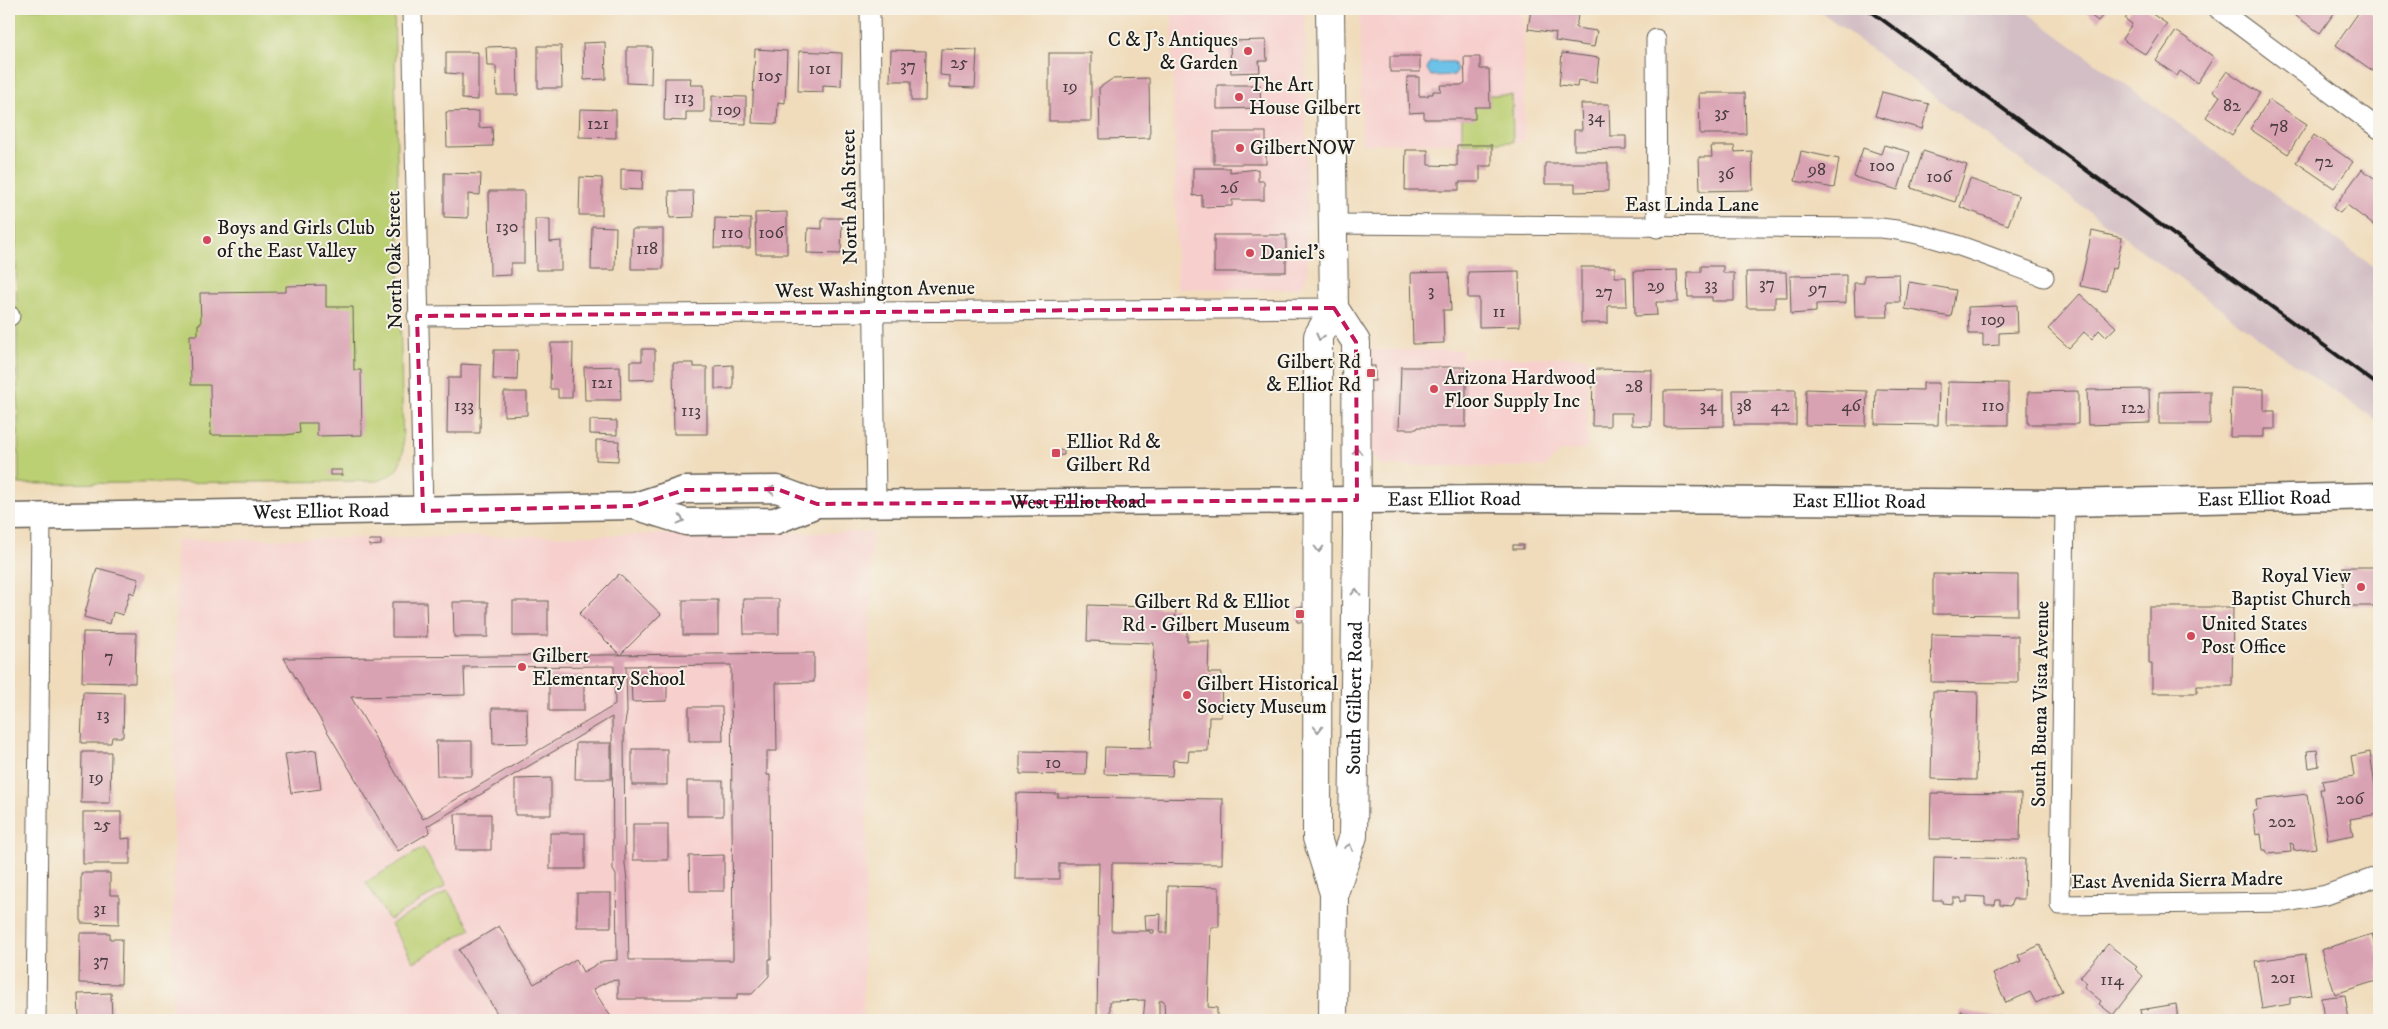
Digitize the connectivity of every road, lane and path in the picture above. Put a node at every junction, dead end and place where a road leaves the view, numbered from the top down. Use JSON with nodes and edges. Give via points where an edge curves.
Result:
{"nodes":[{"id":1,"x":412,"y":9,"type":"edge"},
{"id":2,"x":870,"y":9,"type":"edge"},
{"id":3,"x":1330,"y":9,"type":"edge"},
{"id":4,"x":2218,"y":9,"type":"edge"},
{"id":5,"x":1656,"y":39,"type":"dead end"},
{"id":6,"x":2379,"y":129,"type":"edge"},
{"id":7,"x":1333,"y":224,"type":"junction"},
{"id":8,"x":1657,"y":228,"type":"junction"},
{"id":9,"x":2044,"y":277,"type":"dead end"},
{"id":10,"x":1334,"y":308,"type":"junction"},
{"id":11,"x":874,"y":312,"type":"junction"},
{"id":12,"x":417,"y":316,"type":"junction"},
{"id":13,"x":2379,"y":496,"type":"edge"},
{"id":14,"x":1338,"y":500,"type":"junction"},
{"id":15,"x":2065,"y":503,"type":"junction"},
{"id":16,"x":876,"y":504,"type":"junction"},
{"id":17,"x":423,"y":511,"type":"junction"},
{"id":18,"x":9,"y":516,"type":"edge"},
{"id":19,"x":41,"y":516,"type":"junction"},
{"id":20,"x":2379,"y":876,"type":"edge"},
{"id":21,"x":1334,"y":893,"type":"junction"},
{"id":22,"x":2060,"y":905,"type":"joint"},
{"id":23,"x":36,"y":1020,"type":"edge"},
{"id":24,"x":1333,"y":1020,"type":"edge"}],
"edges":[{"from":1,"to":12,"type":"street","name":"North Oak Street"},
{"from":2,"to":11,"type":"street","name":"North Ash Street"},
{"from":3,"to":7,"type":"main road"},
{"from":4,"to":6,"type":"street"},
{"from":5,"to":8,"type":"street"},
{"from":7,"to":8,"type":"street","name":"East Linda Lane"},
{"from":7,"to":10,"type":"main road"},
{"from":8,"to":9,"type":"street","name":"East Linda Lane","via":[[1906,230]]},
{"from":10,"to":11,"type":"street","name":"West Washington Avenue"},
{"from":10,"to":14,"type":"main road","one_way":true,"via":[[1318,336]]},
{"from":14,"to":10,"type":"main road","one_way":true,"via":[[1356,342]]},
{"from":11,"to":12,"type":"street","name":"West Washington Avenue"},
{"from":11,"to":16,"type":"street","name":"North Ash Street"},
{"from":12,"to":17,"type":"street","name":"North Oak Street"},
{"from":13,"to":15,"type":"main road","name":"East Elliot Road"},
{"from":14,"to":15,"type":"main road","name":"East Elliot Road"},
{"from":14,"to":16,"type":"main road","name":"West Elliot Road"},
{"from":14,"to":21,"type":"main road","name":"South Gilbert Road","one_way":true,"via":[[1317,838]]},
{"from":21,"to":14,"type":"main road","name":"South Gilbert Road","one_way":true,"via":[[1353,836]]},
{"from":15,"to":22,"type":"street","name":"South Buena Vista Avenue"},
{"from":16,"to":17,"type":"main road","name":"West Elliot Road","via":[[817,504],[775,521],[686,522],[635,506]]},
{"from":17,"to":19,"type":"main road","name":"West Elliot Road"},
{"from":18,"to":19,"type":"main road","name":"West Elliot Road"},
{"from":19,"to":23,"type":"street"},
{"from":20,"to":22,"type":"street","name":"East Avenida Sierra Madre","via":[[2326,895],[2287,902]]},
{"from":21,"to":24,"type":"main road","name":"South Gilbert Road"}]}
